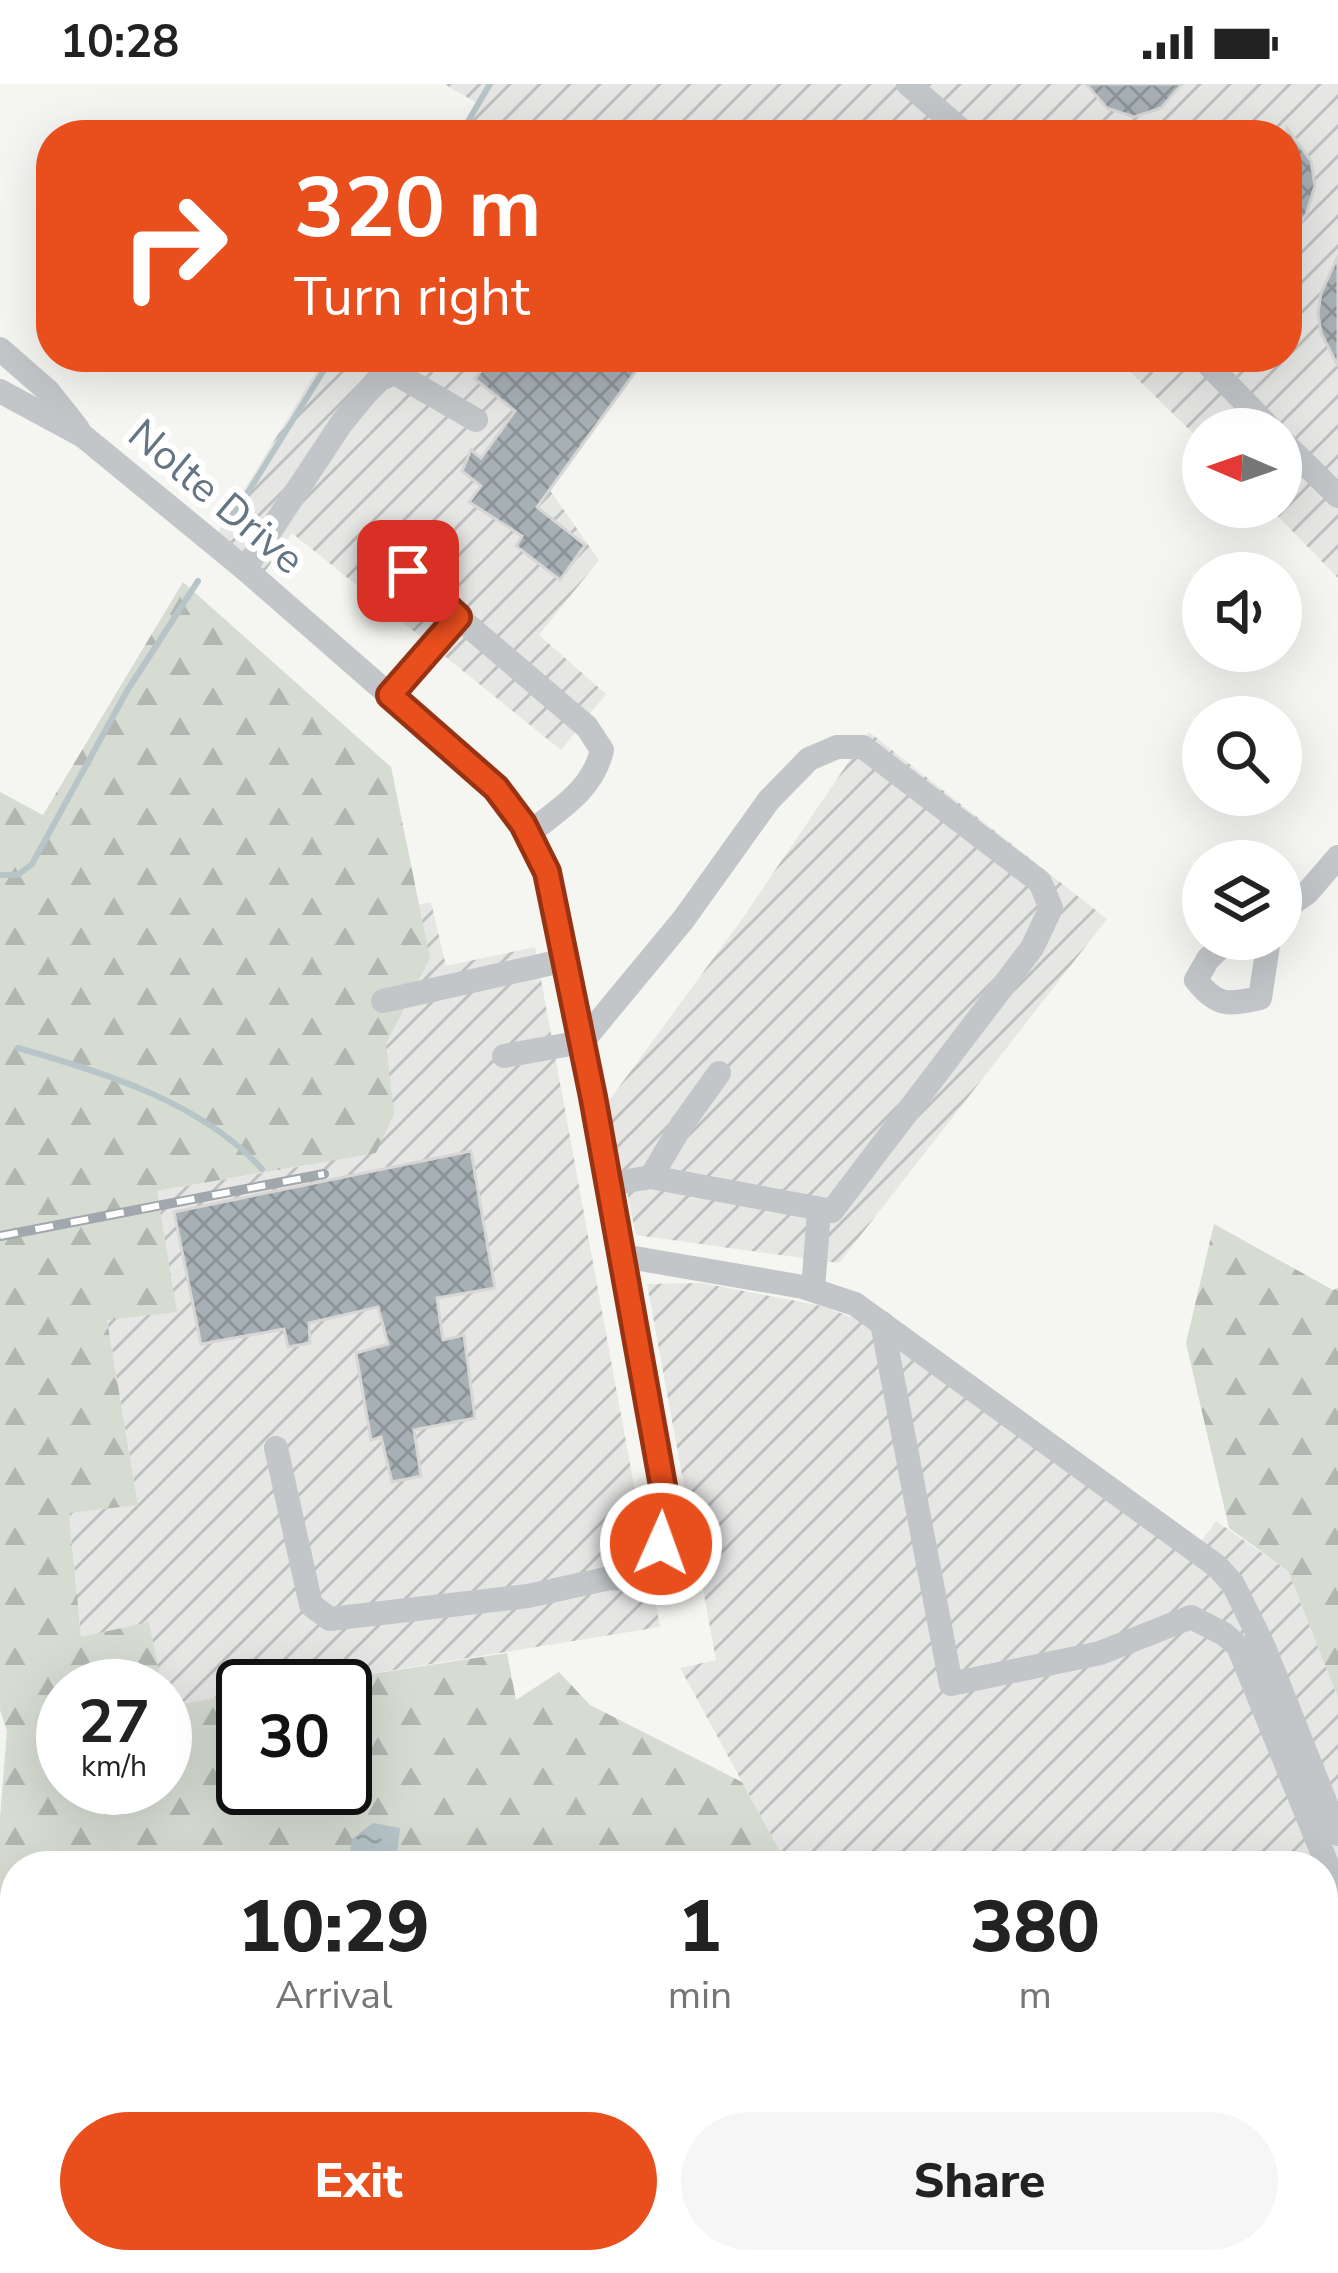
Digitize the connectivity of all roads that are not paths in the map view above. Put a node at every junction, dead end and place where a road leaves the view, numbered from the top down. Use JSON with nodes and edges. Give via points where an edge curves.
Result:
{"nodes":[{"id":1,"x":908,"y":84,"type":"edge"},
{"id":2,"x":950,"y":120,"type":"edge"},
{"id":3,"x":0,"y":349,"type":"edge"},
{"id":4,"x":1216,"y":372,"type":"edge"},
{"id":5,"x":0,"y":392,"type":"edge"},
{"id":6,"x":1251,"y":408,"type":"edge"},
{"id":7,"x":476,"y":420,"type":"dead end"},
{"id":8,"x":83,"y":436,"type":"junction"},
{"id":9,"x":1302,"y":461,"type":"edge"},
{"id":10,"x":1338,"y":496,"type":"edge"},
{"id":11,"x":245,"y":569,"type":"junction"},
{"id":12,"x":408,"y":571,"type":"dead end"},
{"id":13,"x":458,"y":617,"type":"junction"},
{"id":14,"x":390,"y":695,"type":"junction"},
{"id":15,"x":528,"y":834,"type":"junction"},
{"id":16,"x":1338,"y":857,"type":"edge"},
{"id":17,"x":1302,"y":896,"type":"edge"},
{"id":18,"x":566,"y":960,"type":"junction"},
{"id":19,"x":1207,"y":960,"type":"edge"},
{"id":20,"x":1266,"y":960,"type":"edge"},
{"id":21,"x":383,"y":1000,"type":"dead end"},
{"id":22,"x":582,"y":1042,"type":"junction"},
{"id":23,"x":505,"y":1056,"type":"dead end"},
{"id":24,"x":718,"y":1073,"type":"dead end"},
{"id":25,"x":651,"y":1177,"type":"junction"},
{"id":26,"x":610,"y":1184,"type":"junction"},
{"id":27,"x":819,"y":1210,"type":"junction"},
{"id":28,"x":623,"y":1256,"type":"junction"},
{"id":29,"x":813,"y":1290,"type":"junction"},
{"id":30,"x":882,"y":1324,"type":"junction"},
{"id":31,"x":276,"y":1448,"type":"dead end"},
{"id":32,"x":1338,"y":1834,"type":"edge"},
{"id":33,"x":1321,"y":1851,"type":"edge"}],
"edges":[{"from":1,"to":2,"type":"street"},
{"from":3,"to":8,"type":"street","name":"Nolte Drive"},
{"from":4,"to":6,"type":"street"},
{"from":5,"to":8,"type":"street","name":"Nolte Drive"},
{"from":7,"to":11,"type":"street","via":[[394,373],[377,380]]},
{"from":8,"to":11,"type":"street","name":"Nolte Drive"},
{"from":9,"to":10,"type":"street"},
{"from":11,"to":14,"type":"street","name":"Nolte Drive"},
{"from":12,"to":13,"type":"street"},
{"from":13,"to":14,"type":"street"},
{"from":13,"to":15,"type":"street","via":[[587,727],[602,750],[582,789]]},
{"from":14,"to":15,"type":"street","name":"Nolte Drive","via":[[496,788]]},
{"from":15,"to":18,"type":"street","name":"Nolte Drive","via":[[547,872]]},
{"from":16,"to":17,"type":"street"},
{"from":18,"to":21,"type":"street"},
{"from":18,"to":22,"type":"street","name":"Nolte Drive"},
{"from":19,"to":20,"type":"street","via":[[1196,980],[1209,997],[1231,1004],[1260,998]]},
{"from":22,"to":23,"type":"street"},
{"from":22,"to":26,"type":"street","name":"Nolte Drive"},
{"from":22,"to":27,"type":"street","via":[[769,800],[809,759],[863,747],[1040,882],[1051,908],[1032,948],[832,1211]]},
{"from":24,"to":25,"type":"street"},
{"from":25,"to":26,"type":"street"},
{"from":25,"to":27,"type":"street"},
{"from":26,"to":28,"type":"street","name":"Nolte Drive"},
{"from":27,"to":29,"type":"street"},
{"from":28,"to":29,"type":"street"},
{"from":28,"to":31,"type":"street","name":"Nolte Drive","via":[[667,1508],[656,1581],[610,1578],[330,1619],[311,1605]]},
{"from":29,"to":30,"type":"street","via":[[855,1304]]},
{"from":30,"to":32,"type":"street","via":[[1218,1567],[1263,1645]]},
{"from":30,"to":33,"type":"street","via":[[951,1684],[1100,1653],[1191,1617],[1238,1646]]}]}
